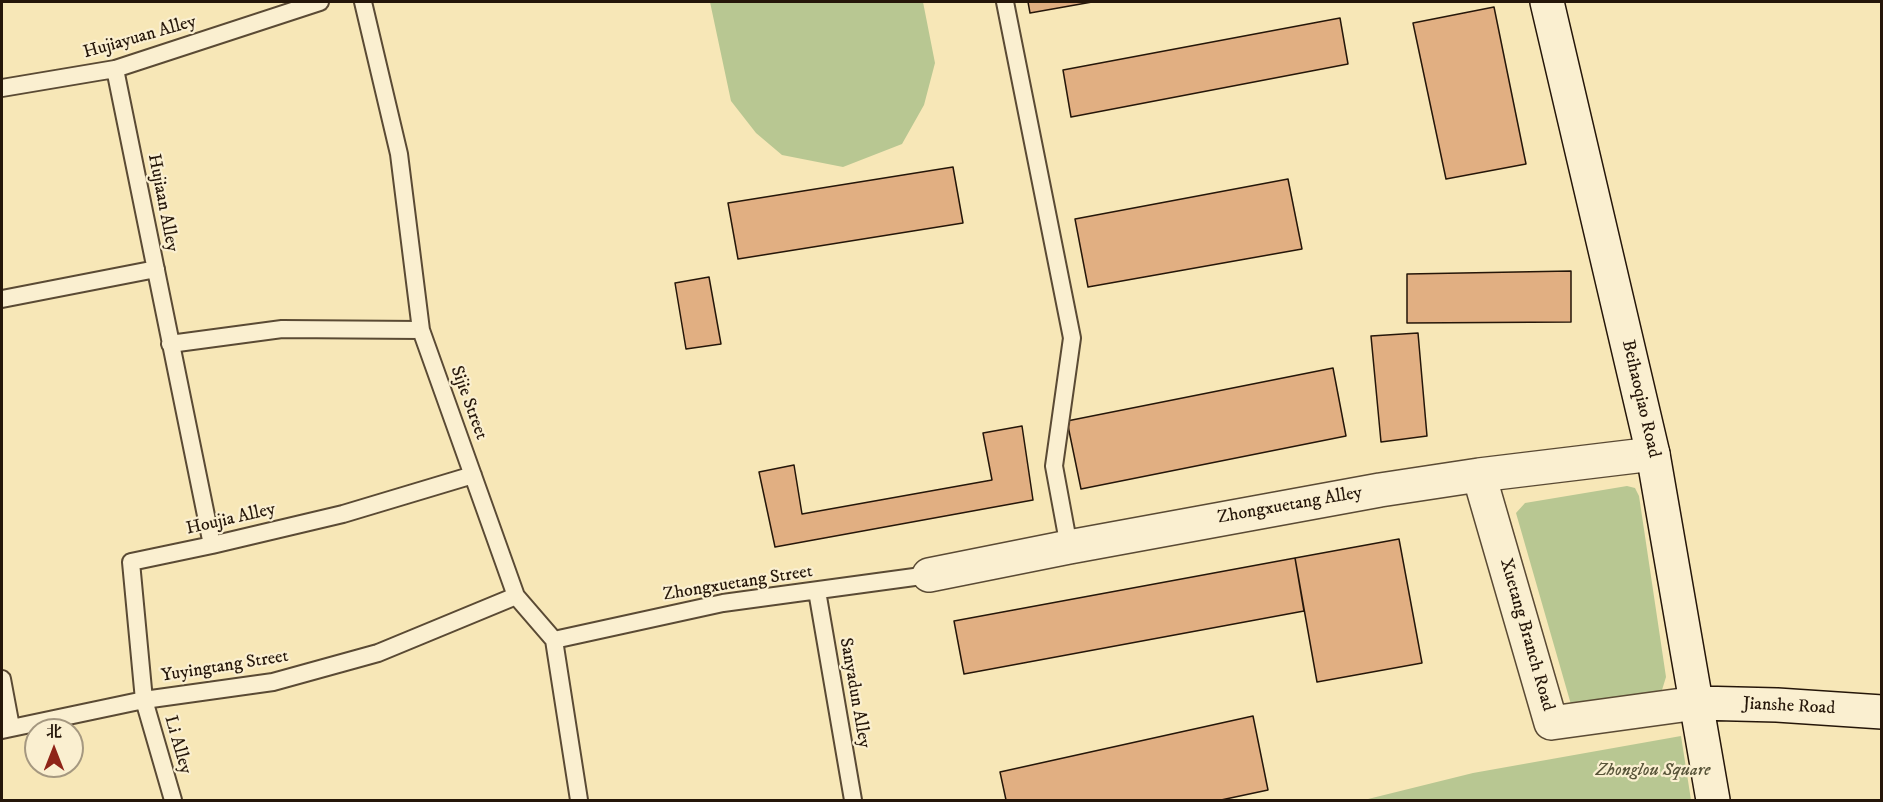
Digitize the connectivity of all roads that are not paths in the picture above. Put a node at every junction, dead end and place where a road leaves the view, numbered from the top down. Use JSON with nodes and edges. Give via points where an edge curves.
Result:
{"nodes":[{"id":1,"x":320,"y":2,"type":"edge"},
{"id":2,"x":363,"y":2,"type":"edge"},
{"id":3,"x":1005,"y":2,"type":"edge"},
{"id":4,"x":1547,"y":2,"type":"edge"},
{"id":5,"x":115,"y":69,"type":"junction"},
{"id":6,"x":2,"y":88,"type":"edge"},
{"id":7,"x":156,"y":269,"type":"junction"},
{"id":8,"x":2,"y":299,"type":"edge"},
{"id":9,"x":421,"y":330,"type":"junction"},
{"id":10,"x":170,"y":344,"type":"junction"},
{"id":11,"x":1653,"y":454,"type":"junction"},
{"id":12,"x":473,"y":475,"type":"junction"},
{"id":13,"x":1479,"y":475,"type":"junction"},
{"id":14,"x":212,"y":545,"type":"junction"},
{"id":15,"x":1069,"y":547,"type":"junction"},
{"id":16,"x":929,"y":575,"type":"joint"},
{"id":17,"x":817,"y":591,"type":"junction"},
{"id":18,"x":516,"y":596,"type":"junction"},
{"id":19,"x":554,"y":640,"type":"junction"},
{"id":20,"x":2,"y":679,"type":"edge"},
{"id":21,"x":144,"y":699,"type":"junction"},
{"id":22,"x":1697,"y":703,"type":"junction"},
{"id":23,"x":1881,"y":712,"type":"edge"},
{"id":24,"x":6,"y":728,"type":"edge"},
{"id":25,"x":173,"y":801,"type":"edge"},
{"id":26,"x":579,"y":801,"type":"edge"},
{"id":27,"x":853,"y":801,"type":"edge"},
{"id":28,"x":1713,"y":801,"type":"edge"}],
"edges":[{"from":1,"to":5,"type":"lane","name":"Hujiayuan Alley"},
{"from":2,"to":9,"type":"lane","name":"Sijie Street","via":[[399,154]]},
{"from":3,"to":15,"type":"lane","via":[[1072,338],[1054,466]]},
{"from":4,"to":11,"type":"street","name":"Beihaoqiao Road"},
{"from":5,"to":6,"type":"lane","name":"Hujiayuan Alley"},
{"from":5,"to":7,"type":"lane","name":"Hujiaan Alley"},
{"from":7,"to":8,"type":"lane"},
{"from":7,"to":10,"type":"lane","name":"Hujiaan Alley"},
{"from":9,"to":10,"type":"lane","via":[[282,329]]},
{"from":9,"to":12,"type":"lane","name":"Sijie Street"},
{"from":10,"to":14,"type":"lane","name":"Hujiaan Alley"},
{"from":11,"to":13,"type":"street","name":"Zhongxuetang Alley"},
{"from":11,"to":22,"type":"street","name":"Beihaoqiao Road"},
{"from":12,"to":14,"type":"lane","name":"Houjia Alley","via":[[343,514]]},
{"from":12,"to":18,"type":"lane","name":"Sijie Street"},
{"from":13,"to":15,"type":"street","name":"Zhongxuetang Alley"},
{"from":13,"to":22,"type":"street","name":"Xuetang Branch Road","via":[[1551,723]]},
{"from":14,"to":21,"type":"lane","name":"Houjia Alley","via":[[131,562]]},
{"from":15,"to":16,"type":"street","name":"Zhongxuetang Alley"},
{"from":16,"to":17,"type":"lane","name":"Zhongxuetang Street"},
{"from":17,"to":19,"type":"lane","name":"Zhongxuetang Street","via":[[723,603]]},
{"from":17,"to":27,"type":"lane","name":"Sanyadun Alley"},
{"from":18,"to":19,"type":"lane","name":"Sijie Street"},
{"from":18,"to":21,"type":"lane","name":"Yuyingtang Street","via":[[378,653],[283,679]]},
{"from":19,"to":26,"type":"lane"},
{"from":20,"to":24,"type":"lane"},
{"from":21,"to":24,"type":"lane","name":"Yuyingtang Street"},
{"from":21,"to":25,"type":"lane","name":"Li Alley"},
{"from":22,"to":23,"type":"street","name":"Jianshe Road"},
{"from":22,"to":28,"type":"street","name":"Beihaoqiao Road"}]}
